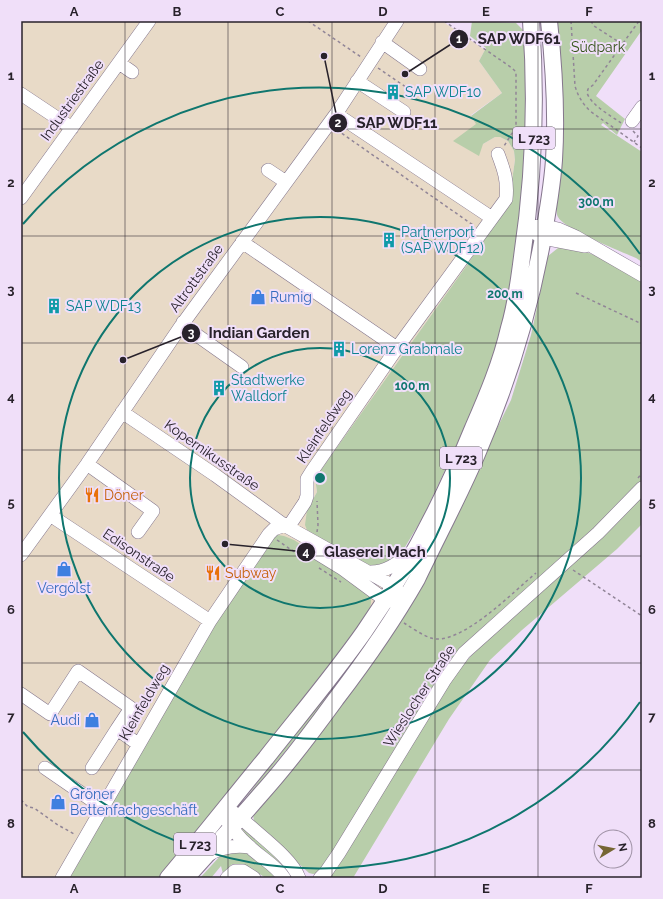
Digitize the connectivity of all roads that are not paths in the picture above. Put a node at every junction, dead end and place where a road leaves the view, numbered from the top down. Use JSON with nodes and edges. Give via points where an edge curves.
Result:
{"nodes":[{"id":1,"x":149,"y":21,"type":"edge"},
{"id":2,"x":397,"y":21,"type":"edge"},
{"id":3,"x":531,"y":21,"type":"edge"},
{"id":4,"x":549,"y":21,"type":"edge"},
{"id":5,"x":382,"y":42,"type":"junction"},
{"id":6,"x":119,"y":63,"type":"junction"},
{"id":7,"x":420,"y":69,"type":"dead end"},
{"id":8,"x":132,"y":72,"type":"dead end"},
{"id":9,"x":357,"y":81,"type":"junction"},
{"id":10,"x":21,"y":94,"type":"edge"},
{"id":11,"x":642,"y":107,"type":"edge"},
{"id":12,"x":404,"y":112,"type":"dead end"},
{"id":13,"x":332,"y":119,"type":"junction"},
{"id":14,"x":629,"y":125,"type":"road end"},
{"id":15,"x":72,"y":128,"type":"junction"},
{"id":16,"x":498,"y":154,"type":"road end"},
{"id":17,"x":268,"y":170,"type":"dead end"},
{"id":18,"x":286,"y":182,"type":"junction"},
{"id":19,"x":21,"y":198,"type":"edge"},
{"id":20,"x":492,"y":218,"type":"junction"},
{"id":21,"x":527,"y":227,"type":"junction"},
{"id":22,"x":544,"y":232,"type":"junction"},
{"id":23,"x":242,"y":242,"type":"junction"},
{"id":24,"x":642,"y":275,"type":"edge"},
{"id":25,"x":183,"y":322,"type":"junction"},
{"id":26,"x":397,"y":348,"type":"junction"},
{"id":27,"x":242,"y":367,"type":"dead end"},
{"id":28,"x":122,"y":412,"type":"junction"},
{"id":29,"x":87,"y":464,"type":"junction"},
{"id":30,"x":642,"y":488,"type":"edge"},
{"id":31,"x":50,"y":515,"type":"junction"},
{"id":32,"x":284,"y":525,"type":"junction"},
{"id":33,"x":138,"y":532,"type":"dead end"},
{"id":34,"x":309,"y":549,"type":"junction"},
{"id":35,"x":414,"y":550,"type":"junction"},
{"id":36,"x":21,"y":555,"type":"edge"},
{"id":37,"x":371,"y":572,"type":"junction"},
{"id":38,"x":393,"y":586,"type":"junction"},
{"id":39,"x":385,"y":600,"type":"junction"},
{"id":40,"x":404,"y":601,"type":"junction"},
{"id":41,"x":210,"y":621,"type":"junction"},
{"id":42,"x":21,"y":694,"type":"edge"},
{"id":43,"x":117,"y":729,"type":"junction"},
{"id":44,"x":138,"y":744,"type":"junction"},
{"id":45,"x":45,"y":768,"type":"dead end"},
{"id":46,"x":92,"y":768,"type":"dead end"},
{"id":47,"x":103,"y":808,"type":"junction"},
{"id":48,"x":223,"y":810,"type":"junction"},
{"id":49,"x":235,"y":822,"type":"junction"},
{"id":50,"x":250,"y":847,"type":"junction"},
{"id":51,"x":204,"y":858,"type":"junction"},
{"id":52,"x":252,"y":877,"type":"edge"},
{"id":53,"x":62,"y":878,"type":"edge"},
{"id":54,"x":168,"y":878,"type":"edge"},
{"id":55,"x":186,"y":878,"type":"edge"},
{"id":56,"x":227,"y":878,"type":"edge"},
{"id":57,"x":284,"y":878,"type":"edge"},
{"id":58,"x":299,"y":878,"type":"edge"},
{"id":59,"x":320,"y":878,"type":"edge"}],
"edges":[{"from":1,"to":6,"type":"street","name":"Industriestraße"},
{"from":2,"to":5,"type":"street","name":"Altrottstraße"},
{"from":3,"to":21,"type":"main road","number":"L 723","via":[[534,130]]},
{"from":4,"to":22,"type":"main road","number":"L 723","via":[[553,57],[555,134],[552,182]]},
{"from":5,"to":7,"type":"street"},
{"from":5,"to":9,"type":"street","name":"Altrottstraße","via":[[366,60]]},
{"from":6,"to":8,"type":"street"},
{"from":6,"to":15,"type":"street","name":"Industriestraße"},
{"from":9,"to":12,"type":"street"},
{"from":9,"to":13,"type":"street","name":"Altrottstraße"},
{"from":10,"to":15,"type":"street"},
{"from":11,"to":14,"type":"street"},
{"from":13,"to":18,"type":"street","name":"Altrottstraße"},
{"from":13,"to":20,"type":"street"},
{"from":15,"to":19,"type":"street","name":"Industriestraße"},
{"from":16,"to":20,"type":"street","name":"Kleinfeldweg","via":[[505,173],[507,192],[506,199]]},
{"from":17,"to":18,"type":"street"},
{"from":18,"to":23,"type":"street","name":"Altrottstraße"},
{"from":20,"to":26,"type":"street","name":"Kleinfeldweg"},
{"from":21,"to":22,"type":"street"},
{"from":21,"to":35,"type":"main road","number":"L 723","via":[[510,328],[499,362],[447,489]]},
{"from":22,"to":24,"type":"street","via":[[558,229]]},
{"from":22,"to":40,"type":"main road","number":"L 723","via":[[533,289],[517,348],[498,401],[464,483]]},
{"from":23,"to":25,"type":"street","name":"Altrottstraße"},
{"from":23,"to":26,"type":"street"},
{"from":25,"to":27,"type":"street","via":[[191,331]]},
{"from":25,"to":28,"type":"street","name":"Altrottstraße"},
{"from":26,"to":32,"type":"street","name":"Kleinfeldweg","via":[[312,471],[307,479],[308,496],[305,502],[291,523]]},
{"from":28,"to":29,"type":"street","name":"Altrottstraße"},
{"from":28,"to":32,"type":"street","name":"Kopernikusstraße"},
{"from":29,"to":31,"type":"street","name":"Altrottstraße"},
{"from":29,"to":33,"type":"street","via":[[153,511]]},
{"from":30,"to":59,"type":"street","name":"Wieslocher Straße","via":[[598,533],[464,653],[444,681],[339,854]]},
{"from":31,"to":36,"type":"street","name":"Altrottstraße"},
{"from":31,"to":41,"type":"street","name":"Edisonstraße"},
{"from":32,"to":34,"type":"street","name":"Kopernikusstraße"},
{"from":32,"to":41,"type":"street","name":"Kleinfeldweg","via":[[269,534]]},
{"from":34,"to":37,"type":"street","name":"Kopernikusstraße"},
{"from":34,"to":39,"type":"street","name":"Kopernikusstraße","via":[[343,569]]},
{"from":35,"to":37,"type":"street","via":[[388,569]]},
{"from":35,"to":38,"type":"main road","number":"L 723"},
{"from":37,"to":38,"type":"street","name":"Kopernikusstraße"},
{"from":38,"to":39,"type":"main road","number":"L 723"},
{"from":38,"to":40,"type":"street","name":"Kopernikusstraße"},
{"from":39,"to":40,"type":"street","name":"Kopernikusstraße"},
{"from":39,"to":48,"type":"main road","number":"L 723","via":[[331,678]]},
{"from":40,"to":49,"type":"main road","number":"L 723","via":[[356,673],[300,747]]},
{"from":41,"to":44,"type":"street","name":"Kleinfeldweg"},
{"from":42,"to":43,"type":"street","via":[[50,714],[78,671],[131,708]]},
{"from":43,"to":44,"type":"street"},
{"from":43,"to":46,"type":"street"},
{"from":44,"to":47,"type":"street","name":"Kleinfeldweg"},
{"from":45,"to":47,"type":"street"},
{"from":47,"to":53,"type":"street","name":"Kleinfeldweg"},
{"from":48,"to":49,"type":"street","via":[[227,821]]},
{"from":48,"to":54,"type":"main road","number":"L 723"},
{"from":49,"to":50,"type":"street"},
{"from":49,"to":51,"type":"main road","number":"L 723"},
{"from":49,"to":58,"type":"street","via":[[288,861]]},
{"from":50,"to":51,"type":"street","via":[[230,847],[214,851]]},
{"from":50,"to":57,"type":"street"},
{"from":51,"to":55,"type":"main road","number":"L 723"},
{"from":52,"to":56,"type":"street","via":[[243,870],[235,871]]}]}
